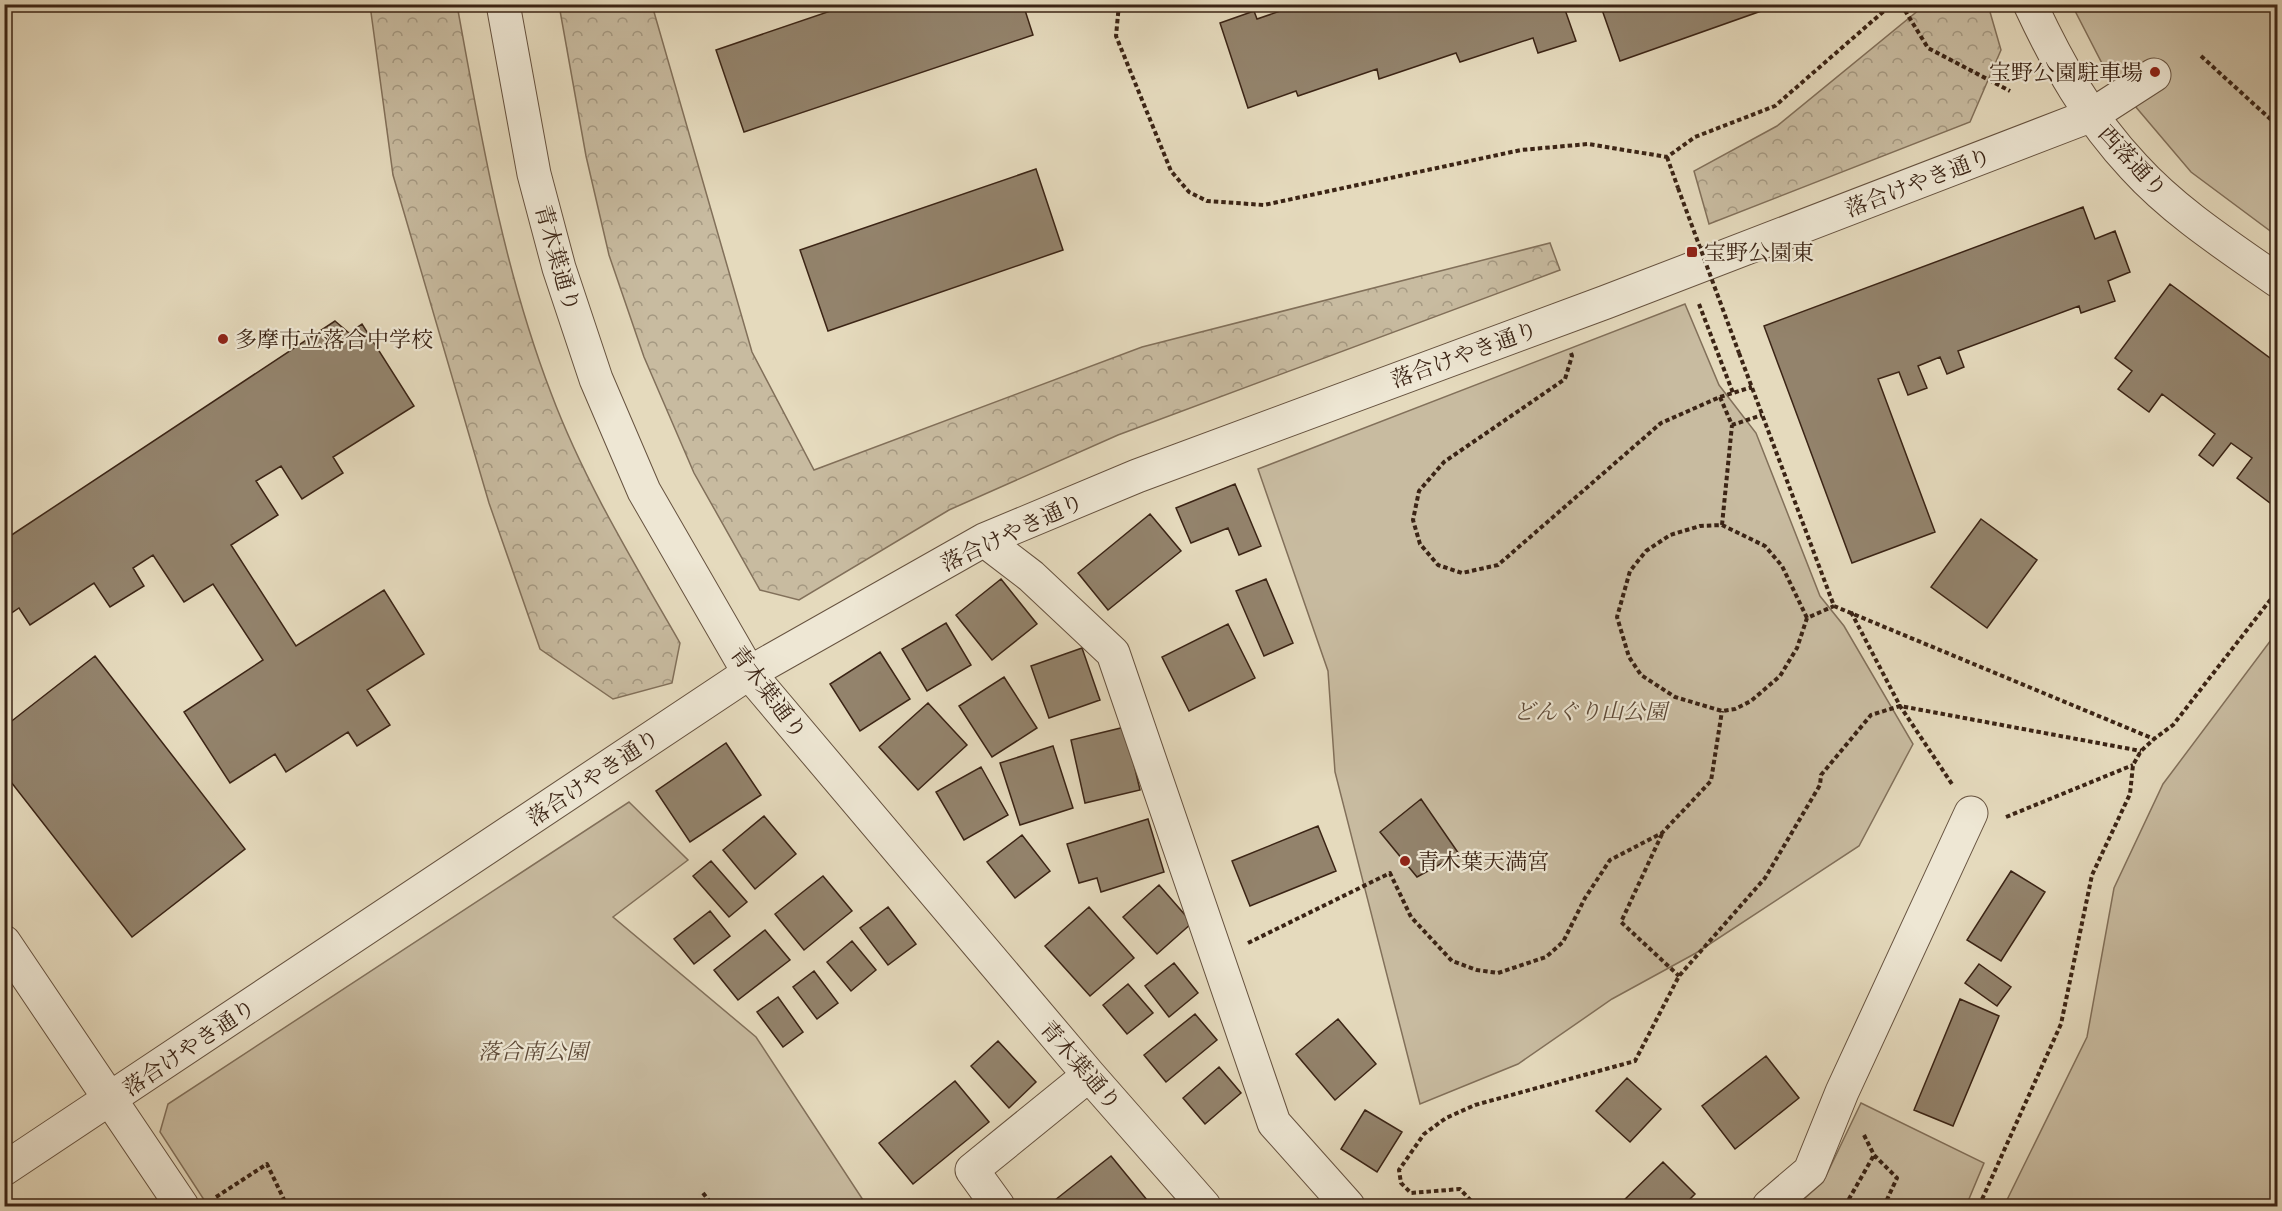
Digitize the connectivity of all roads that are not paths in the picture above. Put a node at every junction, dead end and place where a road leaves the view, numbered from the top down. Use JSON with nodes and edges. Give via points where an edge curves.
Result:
{"nodes":[{"id":1,"x":503,"y":4,"type":"edge"},
{"id":2,"x":2030,"y":4,"type":"edge"},
{"id":3,"x":2154,"y":75,"type":"dead end"},
{"id":4,"x":2092,"y":115,"type":"junction"},
{"id":5,"x":2277,"y":281,"type":"edge"},
{"id":6,"x":984,"y":540,"type":"junction"},
{"id":7,"x":749,"y":673,"type":"junction"},
{"id":8,"x":1971,"y":813,"type":"road end"},
{"id":9,"x":4,"y":942,"type":"edge"},
{"id":10,"x":1089,"y":1075,"type":"junction"},
{"id":11,"x":111,"y":1099,"type":"junction"},
{"id":12,"x":4,"y":1169,"type":"edge"},
{"id":13,"x":182,"y":1206,"type":"edge"},
{"id":14,"x":998,"y":1206,"type":"edge"},
{"id":15,"x":1204,"y":1206,"type":"edge"},
{"id":16,"x":1348,"y":1206,"type":"edge"},
{"id":17,"x":1769,"y":1206,"type":"edge"}],
"edges":[{"from":1,"to":7,"type":"street","name":"青木葉通り","via":[[534,174],[559,268],[596,379],[644,491]]},
{"from":2,"to":4,"type":"street","name":"西落通り","via":[[2060,68]]},
{"from":3,"to":4,"type":"street","name":"落合けやき通り"},
{"from":4,"to":5,"type":"street","name":"西落通り","via":[[2134,167],[2186,215]]},
{"from":4,"to":6,"type":"street","name":"落合けやき通り","via":[[1606,302],[1137,476]]},
{"from":6,"to":7,"type":"street","name":"落合けやき通り"},
{"from":6,"to":16,"type":"street","via":[[1031,576],[1113,653],[1274,1123]]},
{"from":7,"to":10,"type":"street","name":"青木葉通り"},
{"from":7,"to":11,"type":"street","name":"落合けやき通り"},
{"from":8,"to":17,"type":"street","via":[[1842,1092],[1810,1171]]},
{"from":9,"to":11,"type":"street"},
{"from":10,"to":14,"type":"street","via":[[972,1170]]},
{"from":10,"to":15,"type":"street","name":"青木葉通り"},
{"from":11,"to":12,"type":"street","name":"落合けやき通り"},
{"from":11,"to":13,"type":"street"}]}
